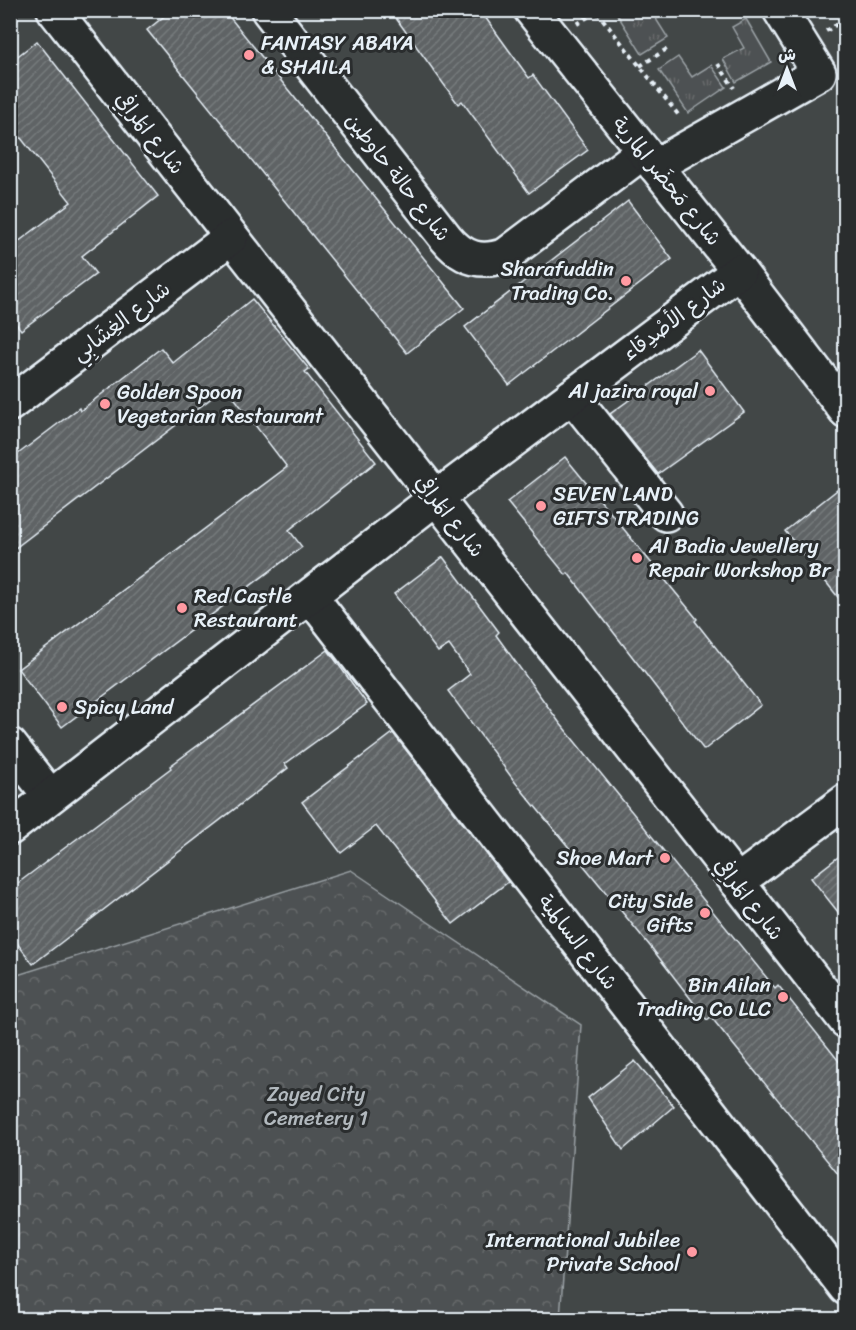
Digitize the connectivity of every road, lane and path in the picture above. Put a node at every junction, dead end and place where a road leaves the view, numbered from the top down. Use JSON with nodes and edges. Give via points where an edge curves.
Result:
{"nodes":[{"id":1,"x":54,"y":10,"type":"edge"},
{"id":2,"x":268,"y":10,"type":"edge"},
{"id":3,"x":531,"y":10,"type":"edge"},
{"id":4,"x":780,"y":10,"type":"edge"},
{"id":5,"x":597,"y":12,"type":"edge"},
{"id":6,"x":670,"y":47,"type":"dead end"},
{"id":7,"x":640,"y":66,"type":"junction"},
{"id":8,"x":698,"y":141,"type":"junction"},
{"id":9,"x":649,"y":159,"type":"junction"},
{"id":10,"x":231,"y":237,"type":"junction"},
{"id":11,"x":739,"y":271,"type":"junction"},
{"id":12,"x":572,"y":396,"type":"junction"},
{"id":13,"x":10,"y":404,"type":"edge"},
{"id":14,"x":846,"y":411,"type":"edge"},
{"id":15,"x":436,"y":498,"type":"junction"},
{"id":16,"x":666,"y":514,"type":"dead end"},
{"id":17,"x":311,"y":597,"type":"junction"},
{"id":18,"x":10,"y":745,"type":"edge"},
{"id":19,"x":50,"y":796,"type":"junction"},
{"id":20,"x":846,"y":801,"type":"edge"},
{"id":21,"x":10,"y":828,"type":"edge"},
{"id":22,"x":737,"y":882,"type":"junction"},
{"id":23,"x":846,"y":1021,"type":"edge"},
{"id":24,"x":846,"y":1288,"type":"edge"}],
"edges":[{"from":1,"to":10,"type":"street","name":"شارع المَرافِي"},
{"from":2,"to":9,"type":"street","name":"شارع حالة حاوطين","via":[[446,238],[466,256],[493,260],[506,255]]},
{"from":3,"to":9,"type":"street","name":"شارع مَحضَر المارية"},
{"from":4,"to":8,"type":"street","name":"شارع حالة حاوطين","via":[[819,73]]},
{"from":5,"to":7,"type":"path"},
{"from":6,"to":7,"type":"path"},
{"from":7,"to":8,"type":"path"},
{"from":8,"to":9,"type":"street","name":"شارع حالة حاوطين"},
{"from":9,"to":11,"type":"street","name":"شارع مَحضَر المارية"},
{"from":10,"to":13,"type":"street","name":"شارع الغِشَابِي"},
{"from":10,"to":15,"type":"street","name":"شارع المَرافِي"},
{"from":11,"to":12,"type":"street","name":"شارع الأصْدِقاء"},
{"from":11,"to":14,"type":"street","name":"شارع مَحضَر المارية"},
{"from":12,"to":15,"type":"street","name":"شارع الأصْدِقاء"},
{"from":12,"to":16,"type":"street"},
{"from":15,"to":17,"type":"street","name":"شارع الأصْدِقاء"},
{"from":15,"to":22,"type":"street","name":"شارع المَرافِي"},
{"from":17,"to":19,"type":"street","name":"شارع الأصْدِقاء"},
{"from":17,"to":24,"type":"street","name":"شارع السالمية"},
{"from":18,"to":19,"type":"street"},
{"from":19,"to":21,"type":"street","name":"شارع الأصْدِقاء"},
{"from":20,"to":22,"type":"street"},
{"from":22,"to":23,"type":"street","name":"شارع المَرافِي"}]}
